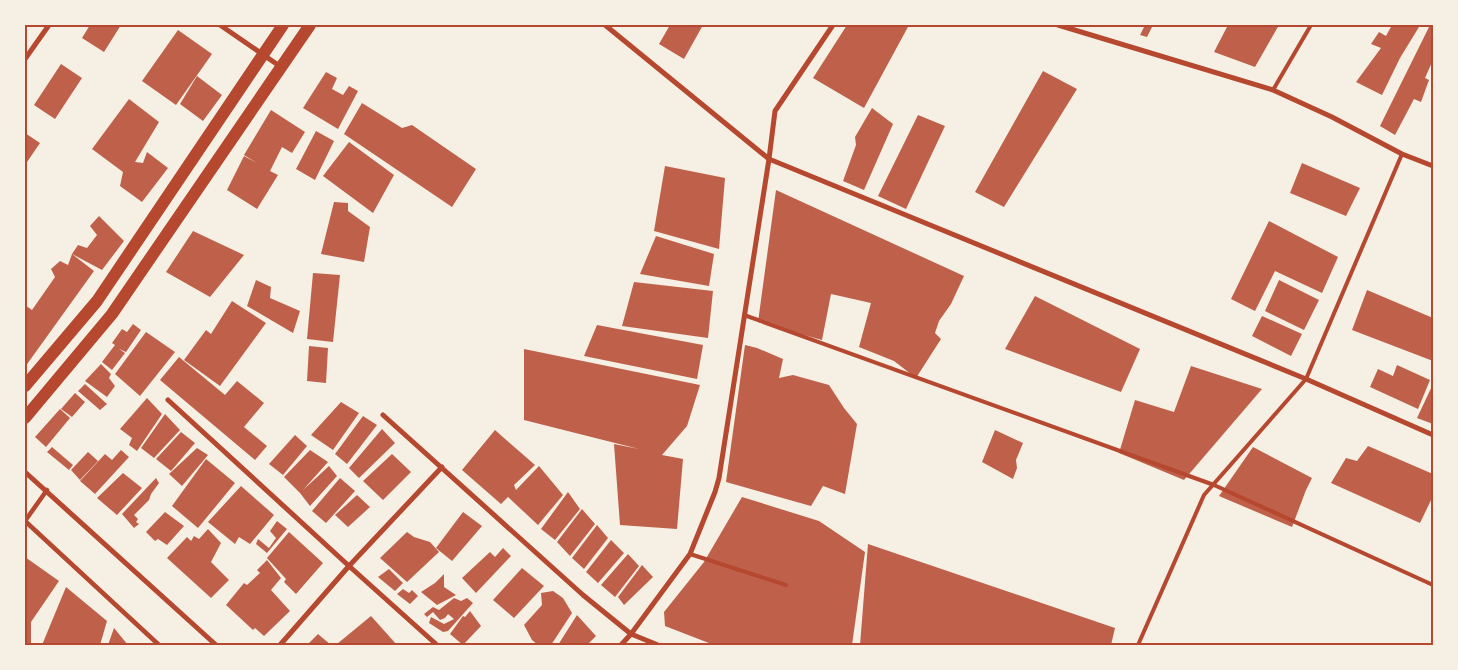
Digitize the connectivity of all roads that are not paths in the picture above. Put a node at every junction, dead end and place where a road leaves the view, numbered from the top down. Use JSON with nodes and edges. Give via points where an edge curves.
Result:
{"nodes":[{"id":1,"x":49,"y":25,"type":"edge"},
{"id":2,"x":220,"y":25,"type":"edge"},
{"id":3,"x":283,"y":25,"type":"edge"},
{"id":4,"x":310,"y":25,"type":"edge"},
{"id":5,"x":605,"y":25,"type":"edge"},
{"id":6,"x":833,"y":25,"type":"edge"},
{"id":7,"x":1058,"y":25,"type":"edge"},
{"id":8,"x":1311,"y":25,"type":"edge"},
{"id":9,"x":264,"y":55,"type":"junction"},
{"id":10,"x":25,"y":59,"type":"edge"},
{"id":11,"x":281,"y":67,"type":"junction"},
{"id":12,"x":1273,"y":90,"type":"junction"},
{"id":13,"x":1402,"y":154,"type":"junction"},
{"id":14,"x":769,"y":159,"type":"junction"},
{"id":15,"x":1433,"y":166,"type":"edge"},
{"id":16,"x":744,"y":315,"type":"junction"},
{"id":17,"x":1306,"y":379,"type":"junction"},
{"id":18,"x":25,"y":386,"type":"edge"},
{"id":19,"x":168,"y":400,"type":"dead end"},
{"id":20,"x":383,"y":415,"type":"dead end"},
{"id":21,"x":25,"y":418,"type":"edge"},
{"id":22,"x":1433,"y":435,"type":"edge"},
{"id":23,"x":442,"y":467,"type":"junction"},
{"id":24,"x":25,"y":472,"type":"edge"},
{"id":25,"x":1214,"y":485,"type":"junction"},
{"id":26,"x":47,"y":490,"type":"junction"},
{"id":27,"x":690,"y":554,"type":"junction"},
{"id":28,"x":349,"y":566,"type":"junction"},
{"id":29,"x":786,"y":585,"type":"dead end"},
{"id":30,"x":1433,"y":585,"type":"edge"},
{"id":31,"x":631,"y":634,"type":"junction"},
{"id":32,"x":159,"y":645,"type":"edge"},
{"id":33,"x":216,"y":645,"type":"edge"},
{"id":34,"x":280,"y":645,"type":"edge"},
{"id":35,"x":437,"y":645,"type":"edge"},
{"id":36,"x":621,"y":645,"type":"edge"},
{"id":37,"x":658,"y":645,"type":"edge"},
{"id":38,"x":1138,"y":645,"type":"edge"}],
"edges":[{"from":1,"to":10,"type":"street"},
{"from":2,"to":9,"type":"street"},
{"from":3,"to":9,"type":"main road"},
{"from":4,"to":11,"type":"main road"},
{"from":5,"to":14,"type":"street"},
{"from":6,"to":14,"type":"street","via":[[775,111]]},
{"from":7,"to":12,"type":"street"},
{"from":8,"to":12,"type":"lane"},
{"from":9,"to":11,"type":"street"},
{"from":9,"to":18,"type":"main road","via":[[97,300]]},
{"from":11,"to":21,"type":"main road","via":[[112,314]]},
{"from":12,"to":13,"type":"street"},
{"from":13,"to":15,"type":"street"},
{"from":13,"to":17,"type":"lane"},
{"from":14,"to":16,"type":"street"},
{"from":14,"to":17,"type":"street"},
{"from":16,"to":25,"type":"lane"},
{"from":16,"to":27,"type":"street","via":[[719,478]]},
{"from":17,"to":22,"type":"street"},
{"from":17,"to":25,"type":"lane"},
{"from":19,"to":28,"type":"street"},
{"from":20,"to":23,"type":"street"},
{"from":23,"to":28,"type":"street"},
{"from":23,"to":31,"type":"street","via":[[583,595]]},
{"from":24,"to":26,"type":"street"},
{"from":25,"to":30,"type":"lane"},
{"from":25,"to":38,"type":"lane","via":[[1204,496]]},
{"from":26,"to":32,"type":"street","via":[[25,521]]},
{"from":26,"to":33,"type":"street"},
{"from":27,"to":29,"type":"lane"},
{"from":27,"to":31,"type":"street"},
{"from":28,"to":34,"type":"street"},
{"from":28,"to":35,"type":"street"},
{"from":31,"to":36,"type":"street"},
{"from":31,"to":37,"type":"street"}]}
